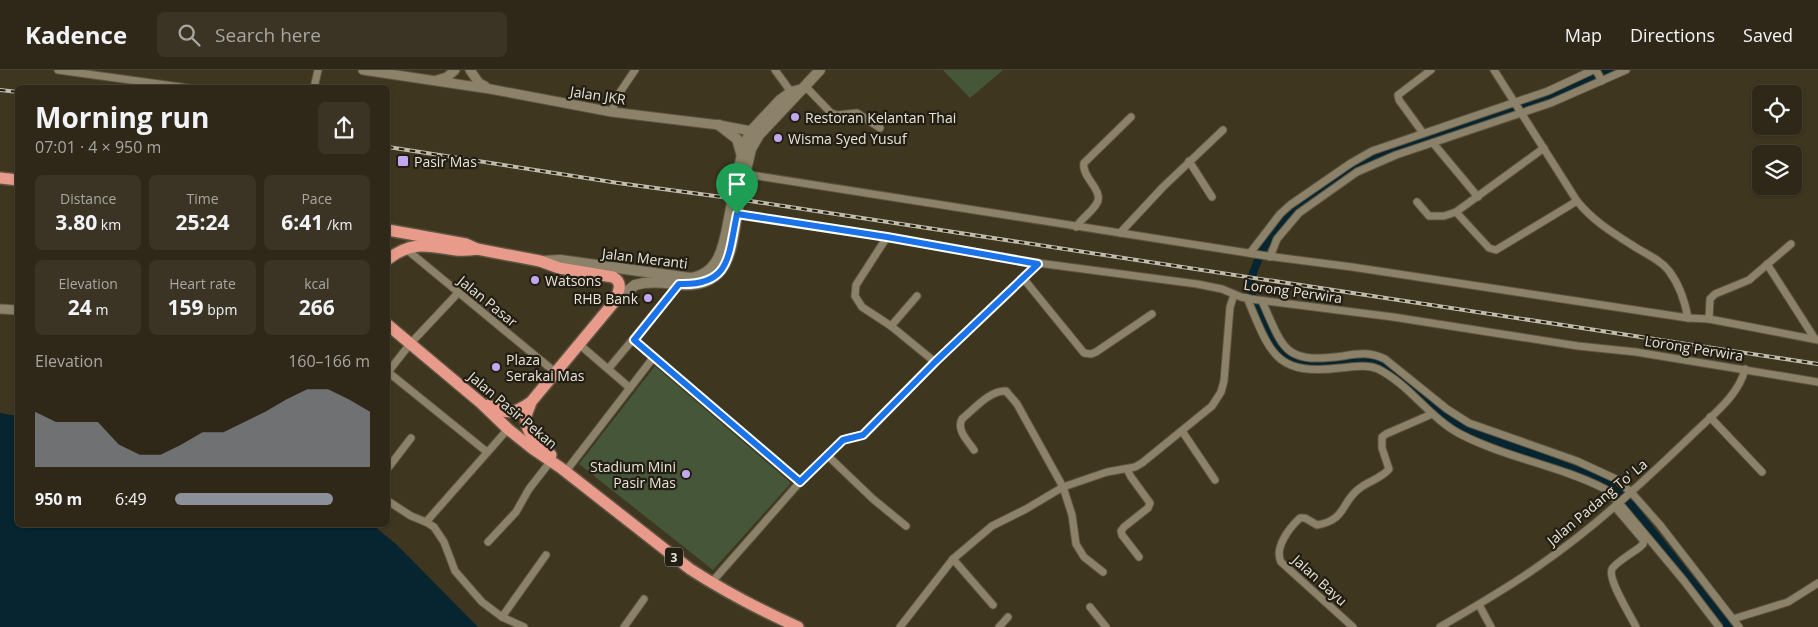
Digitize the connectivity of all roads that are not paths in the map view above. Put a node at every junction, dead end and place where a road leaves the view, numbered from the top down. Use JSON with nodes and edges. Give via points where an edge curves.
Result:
{"nodes":[{"id":1,"x":58,"y":70,"type":"edge"},
{"id":2,"x":318,"y":70,"type":"edge"},
{"id":3,"x":366,"y":70,"type":"edge"},
{"id":4,"x":455,"y":70,"type":"edge"},
{"id":5,"x":470,"y":70,"type":"edge"},
{"id":6,"x":634,"y":70,"type":"edge"},
{"id":7,"x":775,"y":70,"type":"edge"},
{"id":8,"x":820,"y":70,"type":"edge"},
{"id":9,"x":1431,"y":70,"type":"edge"},
{"id":10,"x":1494,"y":70,"type":"edge"},
{"id":11,"x":1595,"y":70,"type":"edge"},
{"id":12,"x":1626,"y":70,"type":"edge"},
{"id":13,"x":1602,"y":80,"type":"junction"},
{"id":14,"x":432,"y":81,"type":"junction"},
{"id":15,"x":166,"y":85,"type":"edge"},
{"id":16,"x":315,"y":85,"type":"edge"},
{"id":17,"x":804,"y":88,"type":"junction"},
{"id":18,"x":490,"y":89,"type":"junction"},
{"id":19,"x":793,"y":95,"type":"junction"},
{"id":20,"x":1516,"y":103,"type":"junction"},
{"id":21,"x":612,"y":112,"type":"junction"},
{"id":22,"x":1522,"y":112,"type":"junction"},
{"id":23,"x":1131,"y":117,"type":"dead end"},
{"id":24,"x":719,"y":125,"type":"junction"},
{"id":25,"x":880,"y":128,"type":"dead end"},
{"id":26,"x":1223,"y":130,"type":"dead end"},
{"id":27,"x":755,"y":133,"type":"junction"},
{"id":28,"x":1423,"y":133,"type":"junction"},
{"id":29,"x":1433,"y":142,"type":"junction"},
{"id":30,"x":1544,"y":148,"type":"junction"},
{"id":31,"x":742,"y":154,"type":"junction"},
{"id":32,"x":1189,"y":161,"type":"junction"},
{"id":33,"x":745,"y":174,"type":"junction"},
{"id":34,"x":0,"y":178,"type":"edge"},
{"id":35,"x":15,"y":180,"type":"edge"},
{"id":36,"x":738,"y":191,"type":"junction"},
{"id":37,"x":1478,"y":196,"type":"junction"},
{"id":38,"x":1212,"y":197,"type":"dead end"},
{"id":39,"x":1577,"y":201,"type":"junction"},
{"id":40,"x":1417,"y":202,"type":"dead end"},
{"id":41,"x":735,"y":210,"type":"junction"},
{"id":42,"x":1456,"y":212,"type":"junction"},
{"id":43,"x":1076,"y":227,"type":"junction"},
{"id":44,"x":390,"y":230,"type":"edge"},
{"id":45,"x":1120,"y":233,"type":"junction"},
{"id":46,"x":887,"y":237,"type":"junction"},
{"id":47,"x":1791,"y":244,"type":"dead end"},
{"id":48,"x":406,"y":249,"type":"junction"},
{"id":49,"x":477,"y":249,"type":"junction"},
{"id":50,"x":1252,"y":254,"type":"junction"},
{"id":51,"x":1269,"y":256,"type":"junction"},
{"id":52,"x":390,"y":258,"type":"edge"},
{"id":53,"x":540,"y":261,"type":"junction"},
{"id":54,"x":1038,"y":264,"type":"junction"},
{"id":55,"x":1767,"y":264,"type":"junction"},
{"id":56,"x":607,"y":267,"type":"junction"},
{"id":57,"x":717,"y":269,"type":"junction"},
{"id":58,"x":614,"y":278,"type":"junction"},
{"id":59,"x":1023,"y":278,"type":"junction"},
{"id":60,"x":679,"y":284,"type":"junction"},
{"id":61,"x":458,"y":293,"type":"junction"},
{"id":62,"x":1234,"y":294,"type":"junction"},
{"id":63,"x":917,"y":296,"type":"dead end"},
{"id":64,"x":1249,"y":299,"type":"junction"},
{"id":65,"x":1261,"y":300,"type":"junction"},
{"id":66,"x":616,"y":301,"type":"junction"},
{"id":67,"x":0,"y":308,"type":"edge"},
{"id":68,"x":15,"y":310,"type":"edge"},
{"id":69,"x":1152,"y":314,"type":"dead end"},
{"id":70,"x":1688,"y":318,"type":"junction"},
{"id":71,"x":1709,"y":319,"type":"junction"},
{"id":72,"x":891,"y":326,"type":"junction"},
{"id":73,"x":390,"y":328,"type":"edge"},
{"id":74,"x":634,"y":340,"type":"junction"},
{"id":75,"x":1816,"y":340,"type":"edge"},
{"id":76,"x":410,"y":344,"type":"junction"},
{"id":77,"x":580,"y":345,"type":"junction"},
{"id":78,"x":654,"y":358,"type":"junction"},
{"id":79,"x":935,"y":362,"type":"junction"},
{"id":80,"x":609,"y":368,"type":"junction"},
{"id":81,"x":390,"y":369,"type":"edge"},
{"id":82,"x":1745,"y":369,"type":"junction"},
{"id":83,"x":555,"y":372,"type":"junction"},
{"id":84,"x":390,"y":374,"type":"edge"},
{"id":85,"x":1818,"y":382,"type":"edge"},
{"id":86,"x":630,"y":388,"type":"junction"},
{"id":87,"x":531,"y":402,"type":"junction"},
{"id":88,"x":481,"y":403,"type":"junction"},
{"id":89,"x":1432,"y":414,"type":"junction"},
{"id":90,"x":1710,"y":418,"type":"junction"},
{"id":91,"x":508,"y":429,"type":"junction"},
{"id":92,"x":1182,"y":431,"type":"junction"},
{"id":93,"x":411,"y":438,"type":"dead end"},
{"id":94,"x":974,"y":450,"type":"dead end"},
{"id":95,"x":487,"y":452,"type":"junction"},
{"id":96,"x":827,"y":455,"type":"junction"},
{"id":97,"x":550,"y":462,"type":"junction"},
{"id":98,"x":390,"y":465,"type":"edge"},
{"id":99,"x":1127,"y":469,"type":"junction"},
{"id":100,"x":564,"y":470,"type":"junction"},
{"id":101,"x":1762,"y":472,"type":"dead end"},
{"id":102,"x":1215,"y":480,"type":"dead end"},
{"id":103,"x":800,"y":482,"type":"junction"},
{"id":104,"x":1063,"y":487,"type":"junction"},
{"id":105,"x":1629,"y":494,"type":"junction"},
{"id":106,"x":390,"y":502,"type":"edge"},
{"id":107,"x":1618,"y":504,"type":"junction"},
{"id":108,"x":426,"y":522,"type":"junction"},
{"id":109,"x":906,"y":526,"type":"dead end"},
{"id":110,"x":488,"y":542,"type":"dead end"},
{"id":111,"x":546,"y":555,"type":"dead end"},
{"id":112,"x":1138,"y":557,"type":"dead end"},
{"id":113,"x":953,"y":559,"type":"junction"},
{"id":114,"x":1102,"y":572,"type":"dead end"},
{"id":115,"x":711,"y":583,"type":"junction"},
{"id":116,"x":1818,"y":583,"type":"edge"},
{"id":117,"x":644,"y":598,"type":"dead end"},
{"id":118,"x":993,"y":605,"type":"dead end"},
{"id":119,"x":1478,"y":605,"type":"junction"},
{"id":120,"x":1090,"y":607,"type":"dead end"},
{"id":121,"x":502,"y":617,"type":"junction"},
{"id":122,"x":1008,"y":617,"type":"dead end"},
{"id":123,"x":1733,"y":619,"type":"junction"},
{"id":124,"x":524,"y":627,"type":"edge"},
{"id":125,"x":624,"y":627,"type":"edge"},
{"id":126,"x":798,"y":627,"type":"edge"},
{"id":127,"x":900,"y":627,"type":"edge"},
{"id":128,"x":999,"y":627,"type":"edge"},
{"id":129,"x":1106,"y":627,"type":"edge"},
{"id":130,"x":1353,"y":627,"type":"edge"},
{"id":131,"x":1440,"y":627,"type":"edge"},
{"id":132,"x":1491,"y":627,"type":"edge"},
{"id":133,"x":1636,"y":627,"type":"edge"},
{"id":134,"x":1719,"y":627,"type":"edge"},
{"id":135,"x":1739,"y":627,"type":"edge"}],
"edges":[{"from":1,"to":15,"type":"street"},
{"from":2,"to":16,"type":"street"},
{"from":3,"to":14,"type":"street","name":"Jalan JKR"},
{"from":4,"to":14,"type":"street","via":[[447,77]]},
{"from":5,"to":18,"type":"street","via":[[478,83]]},
{"from":6,"to":21,"type":"street","via":[[616,98]]},
{"from":7,"to":19,"type":"street"},
{"from":8,"to":17,"type":"main road"},
{"from":9,"to":28,"type":"street","via":[[1398,95]]},
{"from":10,"to":20,"type":"street"},
{"from":11,"to":13,"type":"street"},
{"from":11,"to":20,"type":"street"},
{"from":12,"to":13,"type":"street"},
{"from":13,"to":22,"type":"street"},
{"from":14,"to":18,"type":"street","name":"Jalan JKR"},
{"from":17,"to":19,"type":"main road"},
{"from":17,"to":25,"type":"street","via":[[831,112],[837,115],[857,113]]},
{"from":18,"to":21,"type":"street","name":"Jalan JKR"},
{"from":19,"to":27,"type":"main road"},
{"from":20,"to":22,"type":"street"},
{"from":20,"to":28,"type":"street"},
{"from":21,"to":24,"type":"street","name":"Jalan JKR"},
{"from":22,"to":29,"type":"street"},
{"from":22,"to":30,"type":"street"},
{"from":23,"to":43,"type":"street","via":[[1084,163],[1084,170],[1099,199]]},
{"from":24,"to":27,"type":"street","name":"Jalan JKR"},
{"from":24,"to":31,"type":"main road","via":[[737,139]]},
{"from":26,"to":32,"type":"street"},
{"from":27,"to":31,"type":"main road"},
{"from":27,"to":33,"type":"main road"},
{"from":28,"to":50,"type":"street","via":[[1362,156],[1299,198],[1280,214]]},
{"from":29,"to":37,"type":"street"},
{"from":29,"to":51,"type":"street","via":[[1376,162],[1310,204],[1282,232]]},
{"from":30,"to":37,"type":"street"},
{"from":30,"to":39,"type":"street"},
{"from":31,"to":36,"type":"main road"},
{"from":32,"to":38,"type":"street"},
{"from":32,"to":45,"type":"street"},
{"from":33,"to":36,"type":"main road"},
{"from":33,"to":43,"type":"street"},
{"from":34,"to":35,"type":"highway"},
{"from":36,"to":41,"type":"main road","bridge":true},
{"from":37,"to":42,"type":"street"},
{"from":39,"to":42,"type":"street","via":[[1496,250],[1489,248]]},
{"from":39,"to":70,"type":"street","via":[[1609,231],[1669,271]]},
{"from":40,"to":42,"type":"street","via":[[1429,216]]},
{"from":41,"to":46,"type":"street","name":"Lorong Perwira"},
{"from":41,"to":57,"type":"main road"},
{"from":43,"to":45,"type":"street"},
{"from":44,"to":49,"type":"highway","via":[[466,244]]},
{"from":45,"to":50,"type":"street"},
{"from":46,"to":54,"type":"street","name":"Lorong Perwira"},
{"from":46,"to":72,"type":"street","via":[[856,285],[854,296],[862,306]]},
{"from":47,"to":55,"type":"street"},
{"from":48,"to":49,"type":"highway","via":[[422,245],[465,252]]},
{"from":48,"to":52,"type":"highway"},
{"from":48,"to":61,"type":"street","name":"Jalan Pasar"},
{"from":49,"to":53,"type":"highway"},
{"from":50,"to":51,"type":"street"},
{"from":51,"to":70,"type":"street"},
{"from":53,"to":56,"type":"main road","name":"Jalan Meranti","via":[[560,260]]},
{"from":53,"to":58,"type":"highway","via":[[559,268]]},
{"from":54,"to":59,"type":"street"},
{"from":54,"to":62,"type":"street","name":"Lorong Perwira","via":[[1197,284]]},
{"from":55,"to":71,"type":"street","via":[[1749,280],[1712,297]]},
{"from":55,"to":75,"type":"street"},
{"from":56,"to":57,"type":"main road","name":"Jalan Meranti","via":[[690,278]]},
{"from":56,"to":58,"type":"highway"},
{"from":57,"to":60,"type":"main road","name":"Jalan Meranti","via":[[702,284]]},
{"from":58,"to":66,"type":"highway","via":[[620,283]]},
{"from":59,"to":69,"type":"street","via":[[1084,353],[1096,352]]},
{"from":59,"to":79,"type":"street"},
{"from":60,"to":66,"type":"main road","name":"Jalan Meranti","via":[[651,282],[635,285]]},
{"from":60,"to":74,"type":"street"},
{"from":61,"to":76,"type":"street"},
{"from":61,"to":83,"type":"street","name":"Jalan Pasar"},
{"from":62,"to":64,"type":"street","name":"Lorong Perwira"},
{"from":62,"to":92,"type":"street","via":[[1221,392],[1212,406]]},
{"from":63,"to":72,"type":"street"},
{"from":64,"to":65,"type":"street","name":"Lorong Perwira"},
{"from":64,"to":89,"type":"street","via":[[1260,330],[1276,358],[1300,369],[1356,366],[1376,369]]},
{"from":65,"to":82,"type":"street","name":"Lorong Perwira"},
{"from":65,"to":105,"type":"street","via":[[1278,337],[1297,356],[1377,355],[1459,418],[1608,474]]},
{"from":66,"to":77,"type":"highway","number":"3"},
{"from":67,"to":68,"type":"street"},
{"from":70,"to":71,"type":"street"},
{"from":71,"to":75,"type":"street"},
{"from":72,"to":79,"type":"street"},
{"from":73,"to":76,"type":"highway","name":"Jalan Pasir Pekan","number":"3"},
{"from":74,"to":78,"type":"street"},
{"from":74,"to":80,"type":"street"},
{"from":76,"to":81,"type":"street"},
{"from":76,"to":88,"type":"highway","name":"Jalan Pasir Pekan","number":"3"},
{"from":77,"to":80,"type":"street"},
{"from":77,"to":83,"type":"highway","number":"3"},
{"from":78,"to":86,"type":"street"},
{"from":78,"to":103,"type":"street"},
{"from":79,"to":96,"type":"street","via":[[863,435],[843,440]]},
{"from":80,"to":86,"type":"street"},
{"from":82,"to":85,"type":"street","name":"Lorong Perwira"},
{"from":82,"to":90,"type":"street","name":"Jalan Padang To' La","via":[[1737,389]]},
{"from":83,"to":87,"type":"highway","number":"3"},
{"from":84,"to":95,"type":"street"},
{"from":86,"to":100,"type":"street"},
{"from":87,"to":88,"type":"highway","number":"3","via":[[509,413]]},
{"from":87,"to":100,"type":"highway","number":"3","via":[[526,418],[531,434]]},
{"from":88,"to":91,"type":"highway","name":"Jalan Pasir Pekan","number":"3"},
{"from":89,"to":107,"type":"street","via":[[1474,441],[1605,489]]},
{"from":89,"to":130,"type":"street","name":"Jalan Bayu","via":[[1382,437],[1382,448],[1390,469],[1355,492],[1342,512],[1329,522],[1317,525],[1300,518],[1281,544],[1279,557],[1282,562]]},
{"from":90,"to":101,"type":"street"},
{"from":90,"to":105,"type":"street","name":"Jalan Padang To' La"},
{"from":91,"to":95,"type":"street"},
{"from":91,"to":97,"type":"highway","name":"Jalan Pasir Pekan","number":"3"},
{"from":92,"to":99,"type":"street","via":[[1142,463]]},
{"from":92,"to":102,"type":"street"},
{"from":93,"to":98,"type":"street"},
{"from":94,"to":104,"type":"street","via":[[960,430],[962,419],[993,394],[1006,391],[1017,404]]},
{"from":95,"to":108,"type":"street"},
{"from":96,"to":103,"type":"street"},
{"from":96,"to":109,"type":"street"},
{"from":97,"to":100,"type":"highway","name":"Jalan Pasir Pekan","number":"3"},
{"from":97,"to":110,"type":"street","via":[[516,512]]},
{"from":99,"to":104,"type":"street","via":[[1107,472]]},
{"from":99,"to":112,"type":"street","via":[[1150,504],[1121,531]]},
{"from":100,"to":115,"type":"highway","name":"Jalan Pasir Pekan","number":"3"},
{"from":103,"to":115,"type":"street"},
{"from":104,"to":113,"type":"street","via":[[992,526]]},
{"from":104,"to":114,"type":"street","via":[[1072,515],[1076,544],[1084,557]]},
{"from":105,"to":107,"type":"street","name":"Jalan Padang To' La"},
{"from":105,"to":123,"type":"street","via":[[1660,525]]},
{"from":106,"to":108,"type":"street"},
{"from":107,"to":119,"type":"street","name":"Jalan Padang To' La","via":[[1541,565]]},
{"from":107,"to":133,"type":"street","via":[[1644,541],[1611,572],[1612,581]]},
{"from":107,"to":134,"type":"street"},
{"from":108,"to":121,"type":"street","via":[[434,527],[444,542],[455,571],[482,602]]},
{"from":111,"to":121,"type":"street"},
{"from":113,"to":118,"type":"street"},
{"from":113,"to":127,"type":"street"},
{"from":115,"to":126,"type":"highway","name":"Jalan Pasir Pekan","number":"3"},
{"from":116,"to":123,"type":"street","via":[[1788,602]]},
{"from":117,"to":125,"type":"street"},
{"from":119,"to":131,"type":"street","name":"Jalan Padang To' La"},
{"from":119,"to":132,"type":"street"},
{"from":120,"to":129,"type":"street"},
{"from":121,"to":124,"type":"street"},
{"from":122,"to":128,"type":"street"},
{"from":123,"to":135,"type":"street"}]}
